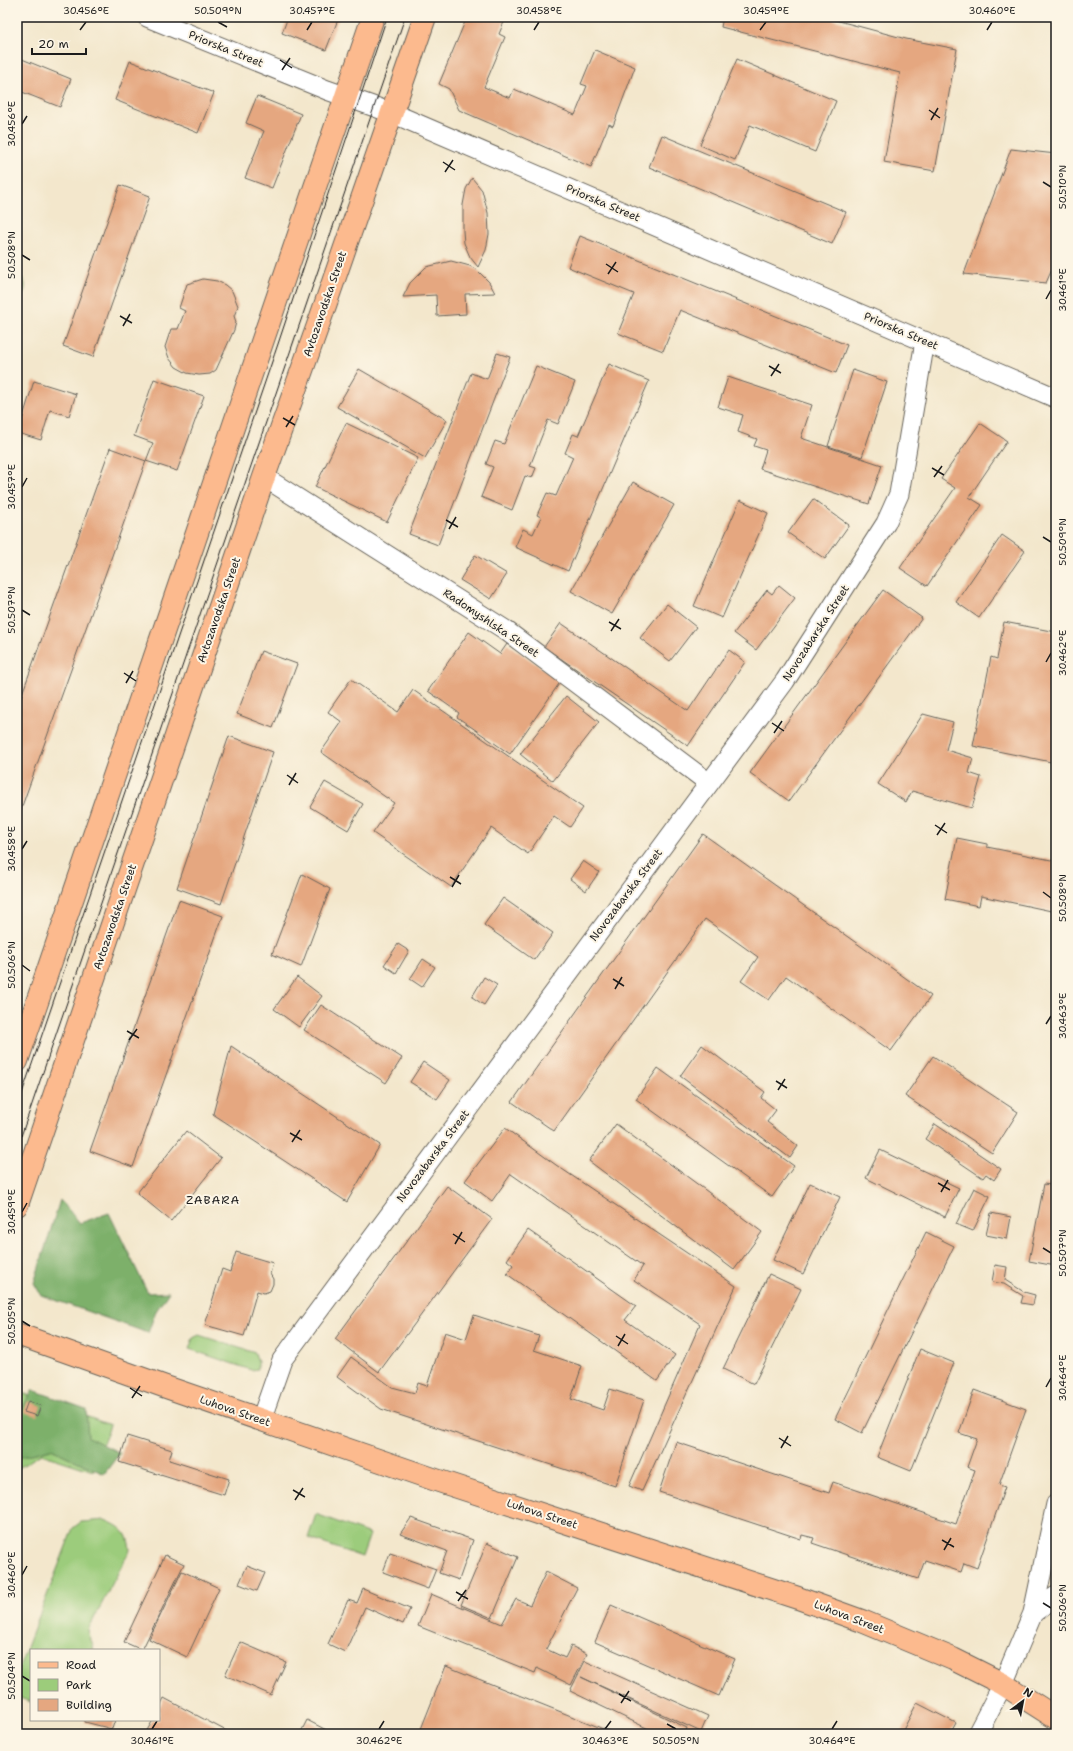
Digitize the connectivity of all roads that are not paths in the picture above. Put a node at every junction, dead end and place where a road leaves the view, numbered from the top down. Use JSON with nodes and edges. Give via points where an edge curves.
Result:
{"nodes":[{"id":1,"x":147,"y":17,"type":"edge"},
{"id":2,"x":373,"y":17,"type":"edge"},
{"id":3,"x":424,"y":17,"type":"edge"},
{"id":4,"x":346,"y":97,"type":"junction"},
{"id":5,"x":392,"y":112,"type":"junction"},
{"id":6,"x":925,"y":341,"type":"junction"},
{"id":7,"x":1056,"y":398,"type":"edge"},
{"id":8,"x":264,"y":478,"type":"junction"},
{"id":9,"x":709,"y":783,"type":"junction"},
{"id":10,"x":17,"y":1061,"type":"edge"},
{"id":11,"x":17,"y":1205,"type":"edge"},
{"id":12,"x":17,"y":1334,"type":"edge"},
{"id":13,"x":261,"y":1420,"type":"junction"},
{"id":14,"x":1056,"y":1504,"type":"edge"},
{"id":15,"x":1056,"y":1596,"type":"edge"},
{"id":16,"x":1033,"y":1613,"type":"junction"},
{"id":17,"x":1003,"y":1684,"type":"junction"},
{"id":18,"x":1056,"y":1718,"type":"edge"},
{"id":19,"x":977,"y":1734,"type":"edge"}],
"edges":[{"from":1,"to":4,"type":"street","name":"Priorska Street"},
{"from":2,"to":4,"type":"main road"},
{"from":3,"to":5,"type":"main road","name":"Avtozavodska Street"},
{"from":4,"to":5,"type":"street","name":"Priorska Street"},
{"from":4,"to":10,"type":"main road"},
{"from":5,"to":6,"type":"street","name":"Priorska Street"},
{"from":5,"to":8,"type":"main road","name":"Avtozavodska Street"},
{"from":6,"to":7,"type":"street","name":"Priorska Street"},
{"from":6,"to":9,"type":"street","name":"Novozabarska Street","via":[[900,494],[886,523],[785,681]]},
{"from":8,"to":9,"type":"street","name":"Radomyshlska Street","via":[[504,629]]},
{"from":8,"to":11,"type":"main road","name":"Avtozavodska Street"},
{"from":9,"to":13,"type":"street","name":"Novozabarska Street","via":[[282,1360]]},
{"from":12,"to":13,"type":"main road","name":"Luhova Street"},
{"from":13,"to":17,"type":"main road","name":"Luhova Street","via":[[805,1601],[906,1639]]},
{"from":14,"to":16,"type":"street"},
{"from":15,"to":16,"type":"street"},
{"from":16,"to":17,"type":"street"},
{"from":17,"to":18,"type":"main road","name":"Luhova Street"},
{"from":17,"to":19,"type":"street"}]}
